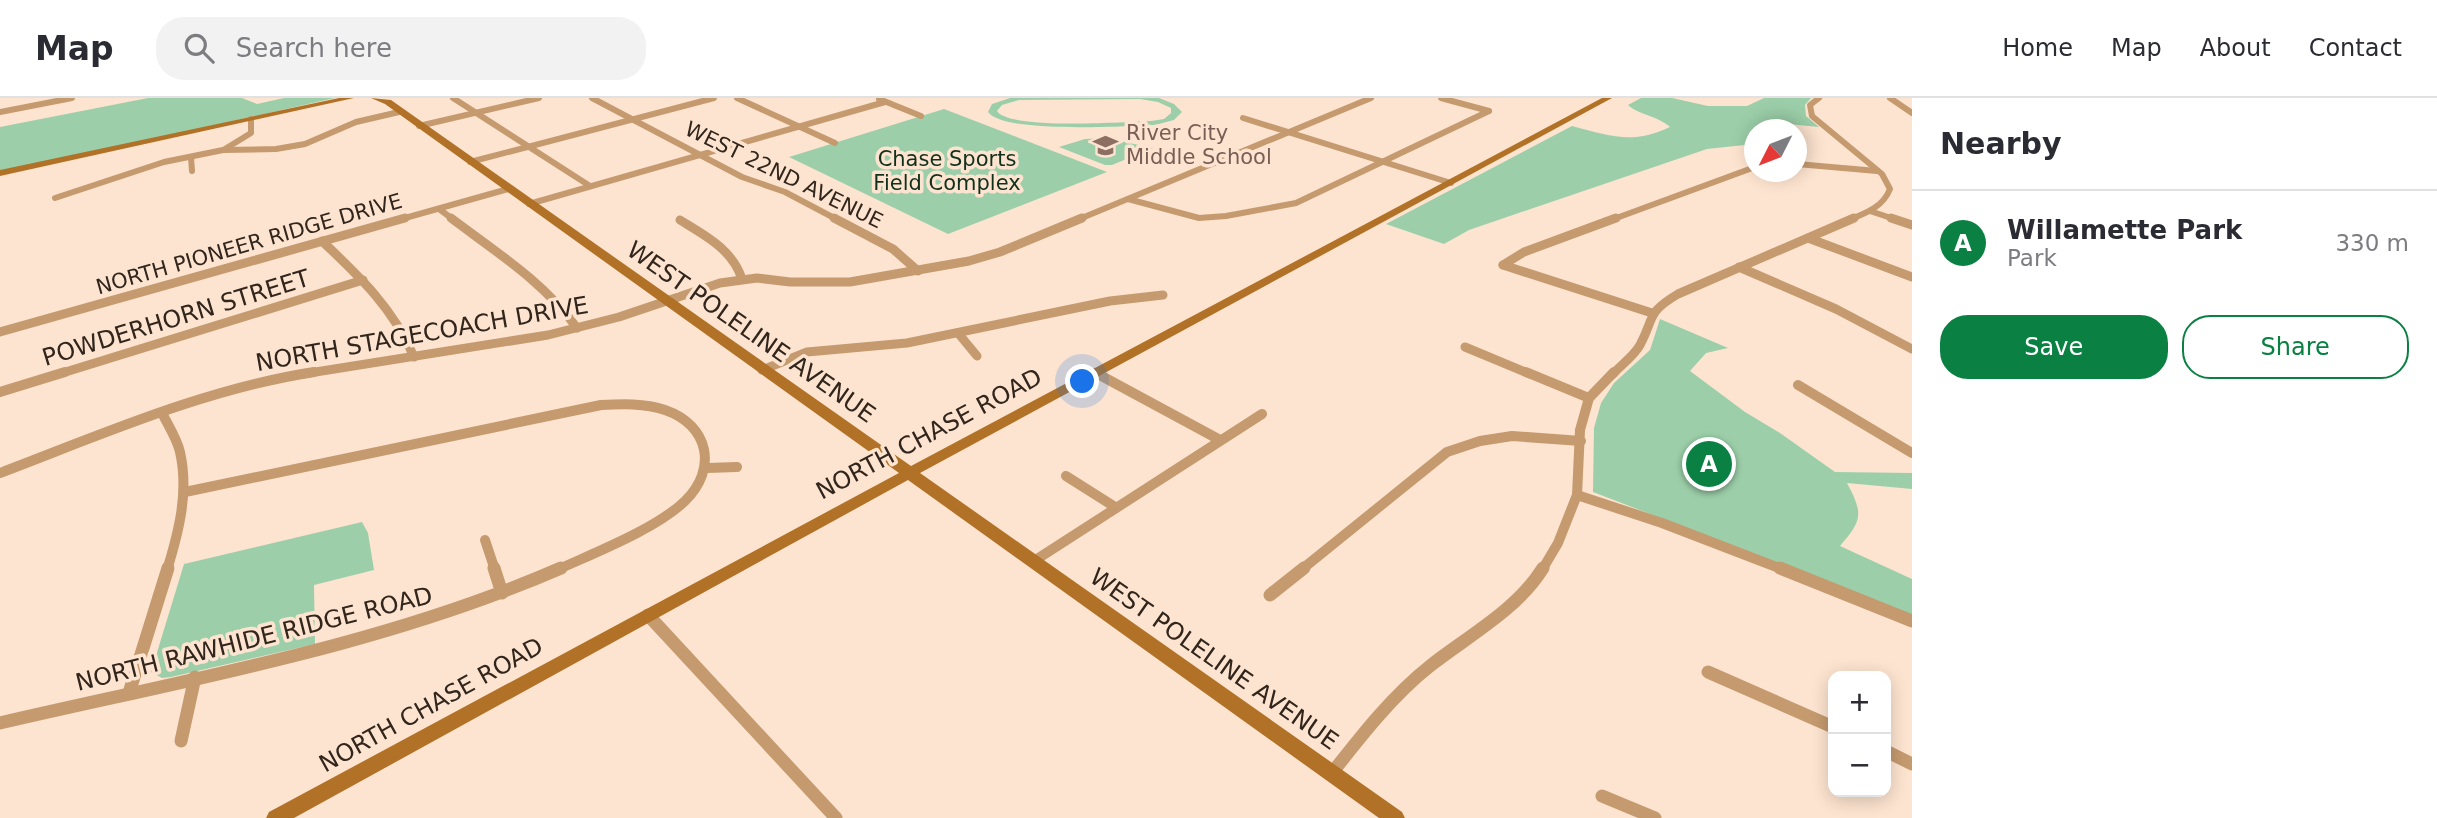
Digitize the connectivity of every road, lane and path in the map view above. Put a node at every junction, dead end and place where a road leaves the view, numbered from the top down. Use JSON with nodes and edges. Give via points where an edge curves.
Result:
{"nodes":[{"id":1,"x":72,"y":98,"type":"edge"},
{"id":2,"x":350,"y":98,"type":"edge"},
{"id":3,"x":375,"y":98,"type":"edge"},
{"id":4,"x":453,"y":98,"type":"edge"},
{"id":5,"x":539,"y":98,"type":"edge"},
{"id":6,"x":592,"y":98,"type":"edge"},
{"id":7,"x":714,"y":98,"type":"edge"},
{"id":8,"x":737,"y":98,"type":"edge"},
{"id":9,"x":877,"y":98,"type":"edge"},
{"id":10,"x":1371,"y":98,"type":"edge"},
{"id":11,"x":1441,"y":98,"type":"edge"},
{"id":12,"x":1819,"y":98,"type":"edge"},
{"id":13,"x":1890,"y":98,"type":"edge"},
{"id":14,"x":338,"y":99,"type":"edge"},
{"id":15,"x":1602,"y":99,"type":"edge"},
{"id":16,"x":387,"y":100,"type":"edge"},
{"id":17,"x":885,"y":102,"type":"junction"},
{"id":18,"x":0,"y":111,"type":"edge"},
{"id":19,"x":399,"y":112,"type":"junction"},
{"id":20,"x":476,"y":113,"type":"junction"},
{"id":21,"x":1912,"y":113,"type":"edge"},
{"id":22,"x":921,"y":116,"type":"dead end"},
{"id":23,"x":1243,"y":118,"type":"dead end"},
{"id":24,"x":251,"y":119,"type":"junction"},
{"id":25,"x":633,"y":119,"type":"junction"},
{"id":26,"x":419,"y":126,"type":"junction"},
{"id":27,"x":799,"y":126,"type":"junction"},
{"id":28,"x":1290,"y":132,"type":"junction"},
{"id":29,"x":835,"y":143,"type":"dead end"},
{"id":30,"x":528,"y":147,"type":"junction"},
{"id":31,"x":223,"y":150,"type":"junction"},
{"id":32,"x":699,"y":155,"type":"junction"},
{"id":33,"x":191,"y":157,"type":"junction"},
{"id":34,"x":470,"y":162,"type":"junction"},
{"id":35,"x":1382,"y":162,"type":"junction"},
{"id":36,"x":1807,"y":165,"type":"edge"},
{"id":37,"x":1744,"y":171,"type":"edge"},
{"id":38,"x":1878,"y":171,"type":"junction"},
{"id":39,"x":192,"y":172,"type":"dead end"},
{"id":40,"x":0,"y":173,"type":"edge"},
{"id":41,"x":1451,"y":183,"type":"junction"},
{"id":42,"x":590,"y":186,"type":"junction"},
{"id":43,"x":508,"y":189,"type":"junction"},
{"id":44,"x":55,"y":198,"type":"dead end"},
{"id":45,"x":1128,"y":199,"type":"junction"},
{"id":46,"x":529,"y":204,"type":"junction"},
{"id":47,"x":439,"y":209,"type":"junction"},
{"id":48,"x":1870,"y":211,"type":"junction"},
{"id":49,"x":680,"y":220,"type":"dead end"},
{"id":50,"x":1912,"y":225,"type":"edge"},
{"id":51,"x":1808,"y":238,"type":"junction"},
{"id":52,"x":322,"y":241,"type":"junction"},
{"id":53,"x":1739,"y":267,"type":"junction"},
{"id":54,"x":918,"y":271,"type":"junction"},
{"id":55,"x":1912,"y":277,"type":"edge"},
{"id":56,"x":742,"y":279,"type":"junction"},
{"id":57,"x":363,"y":281,"type":"junction"},
{"id":58,"x":1163,"y":295,"type":"dead end"},
{"id":59,"x":664,"y":301,"type":"junction"},
{"id":60,"x":1652,"y":313,"type":"junction"},
{"id":61,"x":577,"y":328,"type":"junction"},
{"id":62,"x":0,"y":332,"type":"edge"},
{"id":63,"x":958,"y":333,"type":"junction"},
{"id":64,"x":1465,"y":347,"type":"dead end"},
{"id":65,"x":1912,"y":349,"type":"edge"},
{"id":66,"x":978,"y":356,"type":"dead end"},
{"id":67,"x":414,"y":357,"type":"junction"},
{"id":68,"x":762,"y":370,"type":"junction"},
{"id":69,"x":1096,"y":373,"type":"junction"},
{"id":70,"x":1798,"y":385,"type":"dead end"},
{"id":71,"x":0,"y":392,"type":"edge"},
{"id":72,"x":1589,"y":398,"type":"junction"},
{"id":73,"x":162,"y":413,"type":"junction"},
{"id":74,"x":1262,"y":414,"type":"dead end"},
{"id":75,"x":1220,"y":440,"type":"junction"},
{"id":76,"x":1581,"y":441,"type":"junction"},
{"id":77,"x":1912,"y":453,"type":"edge"},
{"id":78,"x":737,"y":467,"type":"dead end"},
{"id":79,"x":707,"y":468,"type":"junction"},
{"id":80,"x":0,"y":473,"type":"edge"},
{"id":81,"x":910,"y":474,"type":"junction"},
{"id":82,"x":1066,"y":476,"type":"dead end"},
{"id":83,"x":185,"y":492,"type":"junction"},
{"id":84,"x":1577,"y":495,"type":"junction"},
{"id":85,"x":1115,"y":508,"type":"junction"},
{"id":86,"x":485,"y":540,"type":"dead end"},
{"id":87,"x":1034,"y":561,"type":"junction"},
{"id":88,"x":502,"y":593,"type":"junction"},
{"id":89,"x":1270,"y":595,"type":"dead end"},
{"id":90,"x":648,"y":615,"type":"junction"},
{"id":91,"x":1912,"y":621,"type":"edge"},
{"id":92,"x":1708,"y":672,"type":"dead end"},
{"id":93,"x":195,"y":677,"type":"junction"},
{"id":94,"x":130,"y":692,"type":"junction"},
{"id":95,"x":0,"y":723,"type":"edge"},
{"id":96,"x":1828,"y":725,"type":"edge"},
{"id":97,"x":181,"y":741,"type":"dead end"},
{"id":98,"x":1891,"y":754,"type":"edge"},
{"id":99,"x":1912,"y":764,"type":"edge"},
{"id":100,"x":1332,"y":773,"type":"junction"},
{"id":101,"x":1602,"y":796,"type":"dead end"},
{"id":102,"x":276,"y":818,"type":"edge"},
{"id":103,"x":836,"y":818,"type":"edge"},
{"id":104,"x":1395,"y":818,"type":"edge"},
{"id":105,"x":1655,"y":818,"type":"edge"}],
"edges":[{"from":1,"to":18,"type":"street"},
{"from":2,"to":14,"type":"street"},
{"from":3,"to":16,"type":"street","name":"WEST POLELINE AVENUE"},
{"from":4,"to":20,"type":"street"},
{"from":5,"to":20,"type":"street"},
{"from":6,"to":25,"type":"street","name":"WEST 22ND AVENUE"},
{"from":7,"to":25,"type":"street"},
{"from":8,"to":27,"type":"street"},
{"from":9,"to":17,"type":"street"},
{"from":10,"to":28,"type":"street","name":"NORTH STAGECOACH DRIVE"},
{"from":11,"to":35,"type":"street","via":[[1489,111]]},
{"from":12,"to":38,"type":"street","via":[[1810,104],[1816,120]]},
{"from":13,"to":21,"type":"street"},
{"from":14,"to":24,"type":"street"},
{"from":15,"to":41,"type":"street","name":"NORTH CHASE ROAD"},
{"from":16,"to":19,"type":"street","name":"WEST POLELINE AVENUE"},
{"from":17,"to":22,"type":"street"},
{"from":17,"to":27,"type":"street"},
{"from":19,"to":26,"type":"street","name":"WEST POLELINE AVENUE"},
{"from":19,"to":31,"type":"street","via":[[365,119],[299,145]]},
{"from":20,"to":26,"type":"street"},
{"from":20,"to":30,"type":"street"},
{"from":23,"to":28,"type":"street"},
{"from":24,"to":31,"type":"street","via":[[251,133]]},
{"from":24,"to":40,"type":"street"},
{"from":25,"to":30,"type":"street"},
{"from":25,"to":32,"type":"street","name":"WEST 22ND AVENUE"},
{"from":26,"to":34,"type":"street","name":"WEST POLELINE AVENUE"},
{"from":27,"to":29,"type":"street"},
{"from":27,"to":32,"type":"street"},
{"from":28,"to":35,"type":"street"},
{"from":28,"to":45,"type":"street","name":"NORTH STAGECOACH DRIVE"},
{"from":30,"to":34,"type":"street"},
{"from":30,"to":42,"type":"street"},
{"from":31,"to":33,"type":"street"},
{"from":32,"to":42,"type":"street"},
{"from":32,"to":54,"type":"street","name":"WEST 22ND AVENUE","via":[[785,192],[893,249]]},
{"from":33,"to":39,"type":"street"},
{"from":33,"to":44,"type":"street","via":[[139,169]]},
{"from":34,"to":43,"type":"street","name":"WEST POLELINE AVENUE"},
{"from":35,"to":41,"type":"street"},
{"from":35,"to":45,"type":"street","via":[[1296,203],[1226,216],[1186,216]]},
{"from":36,"to":38,"type":"street"},
{"from":37,"to":60,"type":"street","via":[[1524,252],[1503,265]]},
{"from":38,"to":48,"type":"street","via":[[1890,193]]},
{"from":41,"to":69,"type":"street","name":"NORTH CHASE ROAD"},
{"from":42,"to":46,"type":"street"},
{"from":43,"to":46,"type":"street","name":"WEST POLELINE AVENUE"},
{"from":43,"to":47,"type":"street","name":"NORTH PIONEER RIDGE DRIVE"},
{"from":45,"to":54,"type":"street","name":"NORTH STAGECOACH DRIVE","via":[[1000,252]]},
{"from":46,"to":59,"type":"street","name":"WEST POLELINE AVENUE"},
{"from":47,"to":52,"type":"street","name":"NORTH PIONEER RIDGE DRIVE"},
{"from":47,"to":61,"type":"street","via":[[550,295]]},
{"from":48,"to":50,"type":"street"},
{"from":48,"to":51,"type":"street"},
{"from":49,"to":56,"type":"street","via":[[730,253]]},
{"from":51,"to":53,"type":"street"},
{"from":51,"to":55,"type":"street"},
{"from":52,"to":57,"type":"street"},
{"from":52,"to":62,"type":"street","name":"NORTH PIONEER RIDGE DRIVE"},
{"from":53,"to":60,"type":"street","via":[[1668,299]]},
{"from":53,"to":65,"type":"street","via":[[1836,309]]},
{"from":54,"to":56,"type":"street","name":"NORTH STAGECOACH DRIVE","via":[[850,282]]},
{"from":56,"to":59,"type":"street","name":"NORTH STAGECOACH DRIVE"},
{"from":57,"to":67,"type":"street","via":[[396,317]]},
{"from":57,"to":71,"type":"street","name":"POWDERHORN STREET"},
{"from":58,"to":63,"type":"street","via":[[1110,301]]},
{"from":59,"to":61,"type":"street","name":"NORTH STAGECOACH DRIVE"},
{"from":59,"to":68,"type":"street","name":"WEST POLELINE AVENUE"},
{"from":60,"to":72,"type":"street","via":[[1639,347]]},
{"from":61,"to":67,"type":"street","name":"NORTH STAGECOACH DRIVE"},
{"from":63,"to":66,"type":"street"},
{"from":63,"to":68,"type":"street","via":[[866,349],[807,352]]},
{"from":64,"to":72,"type":"street"},
{"from":67,"to":73,"type":"street","name":"NORTH STAGECOACH DRIVE","via":[[277,378]]},
{"from":68,"to":81,"type":"street","name":"WEST POLELINE AVENUE"},
{"from":69,"to":75,"type":"street"},
{"from":69,"to":81,"type":"street","name":"NORTH CHASE ROAD"},
{"from":70,"to":77,"type":"street"},
{"from":72,"to":76,"type":"street"},
{"from":73,"to":80,"type":"street","name":"NORTH STAGECOACH DRIVE"},
{"from":73,"to":83,"type":"street","via":[[180,450]]},
{"from":74,"to":75,"type":"street"},
{"from":75,"to":85,"type":"street"},
{"from":76,"to":84,"type":"street"},
{"from":76,"to":89,"type":"street","via":[[1503,436],[1469,442],[1447,452]]},
{"from":78,"to":79,"type":"street"},
{"from":79,"to":83,"type":"street","via":[[703,438],[681,418],[646,406],[601,405]]},
{"from":79,"to":88,"type":"street","name":"NORTH RAWHIDE RIDGE ROAD","via":[[696,487],[667,514],[601,550]]},
{"from":81,"to":87,"type":"street","name":"WEST POLELINE AVENUE"},
{"from":81,"to":90,"type":"street","name":"NORTH CHASE ROAD"},
{"from":82,"to":85,"type":"street"},
{"from":83,"to":94,"type":"street","via":[[176,542]]},
{"from":84,"to":91,"type":"street","via":[[1625,509]]},
{"from":84,"to":100,"type":"street","via":[[1541,572],[1505,610],[1427,668],[1361,735]]},
{"from":85,"to":87,"type":"street"},
{"from":86,"to":88,"type":"street"},
{"from":87,"to":100,"type":"street","name":"WEST POLELINE AVENUE"},
{"from":88,"to":93,"type":"street","name":"NORTH RAWHIDE RIDGE ROAD","via":[[363,638]]},
{"from":90,"to":102,"type":"street","name":"NORTH CHASE ROAD"},
{"from":90,"to":103,"type":"street"},
{"from":92,"to":96,"type":"street"},
{"from":93,"to":94,"type":"street","name":"NORTH RAWHIDE RIDGE ROAD"},
{"from":93,"to":97,"type":"street"},
{"from":94,"to":95,"type":"street","name":"NORTH RAWHIDE RIDGE ROAD"},
{"from":98,"to":99,"type":"street"},
{"from":100,"to":104,"type":"street","name":"WEST POLELINE AVENUE"},
{"from":101,"to":105,"type":"street"}]}
